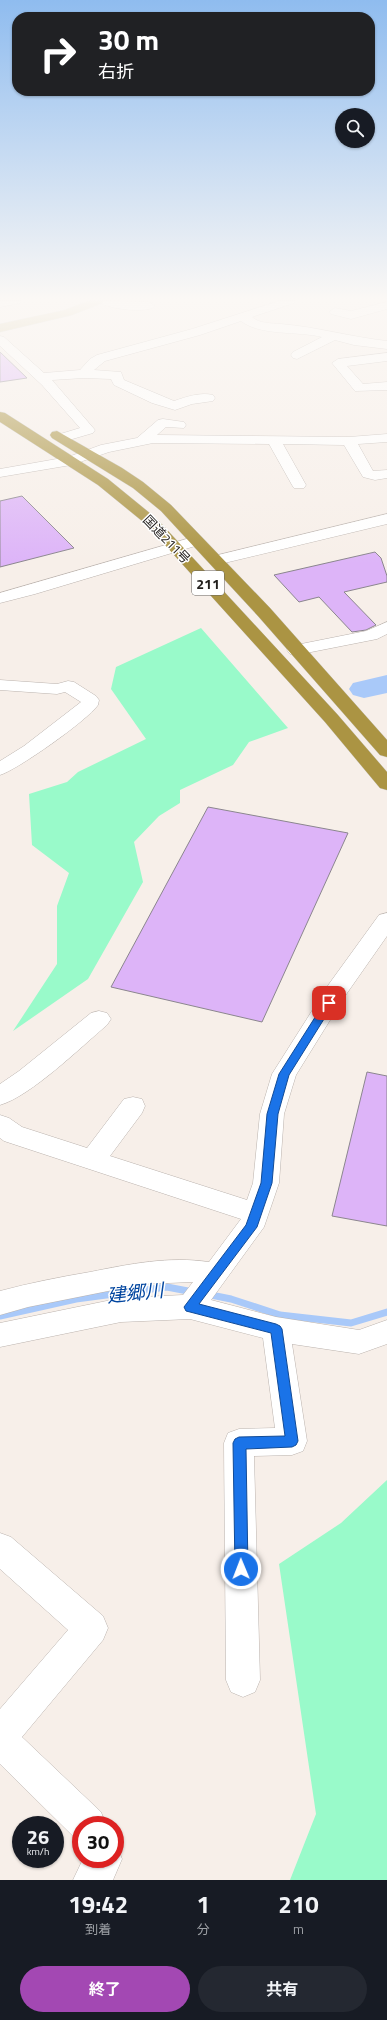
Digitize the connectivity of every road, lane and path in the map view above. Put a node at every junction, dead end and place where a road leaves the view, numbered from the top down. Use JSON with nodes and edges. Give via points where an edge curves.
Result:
{"nodes":[{"id":1,"x":54,"y":389,"type":"edge"},
{"id":2,"x":133,"y":389,"type":"edge"},
{"id":3,"x":208,"y":398,"type":"dead end"},
{"id":4,"x":2,"y":409,"type":"edge"},
{"id":5,"x":179,"y":425,"type":"dead end"},
{"id":6,"x":340,"y":426,"type":"dead end"},
{"id":7,"x":88,"y":430,"type":"junction"},
{"id":8,"x":62,"y":438,"type":"junction"},
{"id":9,"x":387,"y":438,"type":"edge"},
{"id":10,"x":273,"y":440,"type":"junction"},
{"id":11,"x":142,"y":441,"type":"junction"},
{"id":12,"x":345,"y":441,"type":"junction"},
{"id":13,"x":106,"y":448,"type":"junction"},
{"id":14,"x":90,"y":454,"type":"junction"},
{"id":15,"x":71,"y":461,"type":"junction"},
{"id":16,"x":0,"y":473,"type":"edge"},
{"id":17,"x":387,"y":474,"type":"edge"},
{"id":18,"x":299,"y":485,"type":"dead end"},
{"id":19,"x":387,"y":518,"type":"edge"},
{"id":20,"x":197,"y":541,"type":"junction"},
{"id":21,"x":175,"y":546,"type":"junction"},
{"id":22,"x":216,"y":560,"type":"junction"},
{"id":23,"x":0,"y":598,"type":"edge"},
{"id":24,"x":387,"y":627,"type":"edge"},
{"id":25,"x":296,"y":650,"type":"junction"},
{"id":26,"x":0,"y":685,"type":"edge"},
{"id":27,"x":387,"y":751,"type":"edge"},
{"id":28,"x":0,"y":769,"type":"edge"},
{"id":29,"x":387,"y":784,"type":"edge"},
{"id":30,"x":387,"y":920,"type":"edge"},
{"id":31,"x":99,"y":1019,"type":"dead end"},
{"id":32,"x":0,"y":1096,"type":"edge"},
{"id":33,"x":133,"y":1106,"type":"dead end"},
{"id":34,"x":4,"y":1134,"type":"edge"},
{"id":35,"x":93,"y":1160,"type":"junction"},
{"id":36,"x":256,"y":1213,"type":"junction"},
{"id":37,"x":204,"y":1290,"type":"junction"},
{"id":38,"x":0,"y":1303,"type":"edge"},
{"id":39,"x":276,"y":1329,"type":"junction"},
{"id":40,"x":387,"y":1332,"type":"edge"},
{"id":41,"x":0,"y":1335,"type":"edge"},
{"id":42,"x":0,"y":1548,"type":"edge"},
{"id":43,"x":243,"y":1680,"type":"dead end"},
{"id":44,"x":0,"y":1736,"type":"edge"},
{"id":45,"x":0,"y":1740,"type":"edge"},
{"id":46,"x":79,"y":1816,"type":"edge"},
{"id":47,"x":99,"y":1868,"type":"edge"},
{"id":48,"x":92,"y":1880,"type":"edge"}],
"edges":[{"from":1,"to":7,"type":"street"},
{"from":2,"to":3,"type":"street","via":[[176,406],[189,400]]},
{"from":4,"to":8,"type":"highway","name":"国道211号","number":"211"},
{"from":4,"to":15,"type":"highway","name":"国道211号","number":"211"},
{"from":5,"to":11,"type":"street","via":[[163,423]]},
{"from":6,"to":12,"type":"street"},
{"from":7,"to":8,"type":"street"},
{"from":7,"to":13,"type":"street"},
{"from":8,"to":14,"type":"highway","name":"国道211号","number":"211"},
{"from":9,"to":12,"type":"street"},
{"from":10,"to":11,"type":"street"},
{"from":10,"to":12,"type":"street"},
{"from":10,"to":18,"type":"street"},
{"from":11,"to":13,"type":"street"},
{"from":12,"to":17,"type":"street","via":[[368,474]]},
{"from":13,"to":14,"type":"street"},
{"from":14,"to":15,"type":"street"},
{"from":14,"to":20,"type":"highway","name":"国道211号","number":"211","via":[[138,485],[166,508]]},
{"from":15,"to":16,"type":"street"},
{"from":15,"to":21,"type":"highway","name":"国道211号","number":"211","via":[[131,503]]},
{"from":19,"to":22,"type":"street"},
{"from":20,"to":21,"type":"street"},
{"from":20,"to":22,"type":"highway","name":"国道211号","number":"211"},
{"from":21,"to":23,"type":"street"},
{"from":21,"to":29,"type":"highway","name":"国道211号","number":"211"},
{"from":22,"to":25,"type":"highway","name":"国道211号","number":"211"},
{"from":24,"to":25,"type":"street","via":[[371,635]]},
{"from":25,"to":27,"type":"highway","name":"国道211号","number":"211"},
{"from":26,"to":28,"type":"street","via":[[57,689],[68,686],[90,700],[89,705],[32,750]]},
{"from":30,"to":36,"type":"street","via":[[337,990],[284,1074],[272,1114],[266,1183]]},
{"from":31,"to":32,"type":"street","via":[[28,1077]]},
{"from":33,"to":35,"type":"street"},
{"from":34,"to":35,"type":"street"},
{"from":35,"to":36,"type":"street"},
{"from":36,"to":37,"type":"street","via":[[251,1227]]},
{"from":37,"to":38,"type":"street","via":[[189,1270],[143,1273],[28,1295]]},
{"from":37,"to":39,"type":"street"},
{"from":37,"to":41,"type":"street"},
{"from":39,"to":40,"type":"street","via":[[359,1342]]},
{"from":39,"to":43,"type":"street","via":[[292,1441],[239,1443]]},
{"from":42,"to":44,"type":"street","via":[[90,1628]]},
{"from":45,"to":46,"type":"street"},
{"from":47,"to":48,"type":"street"}]}
